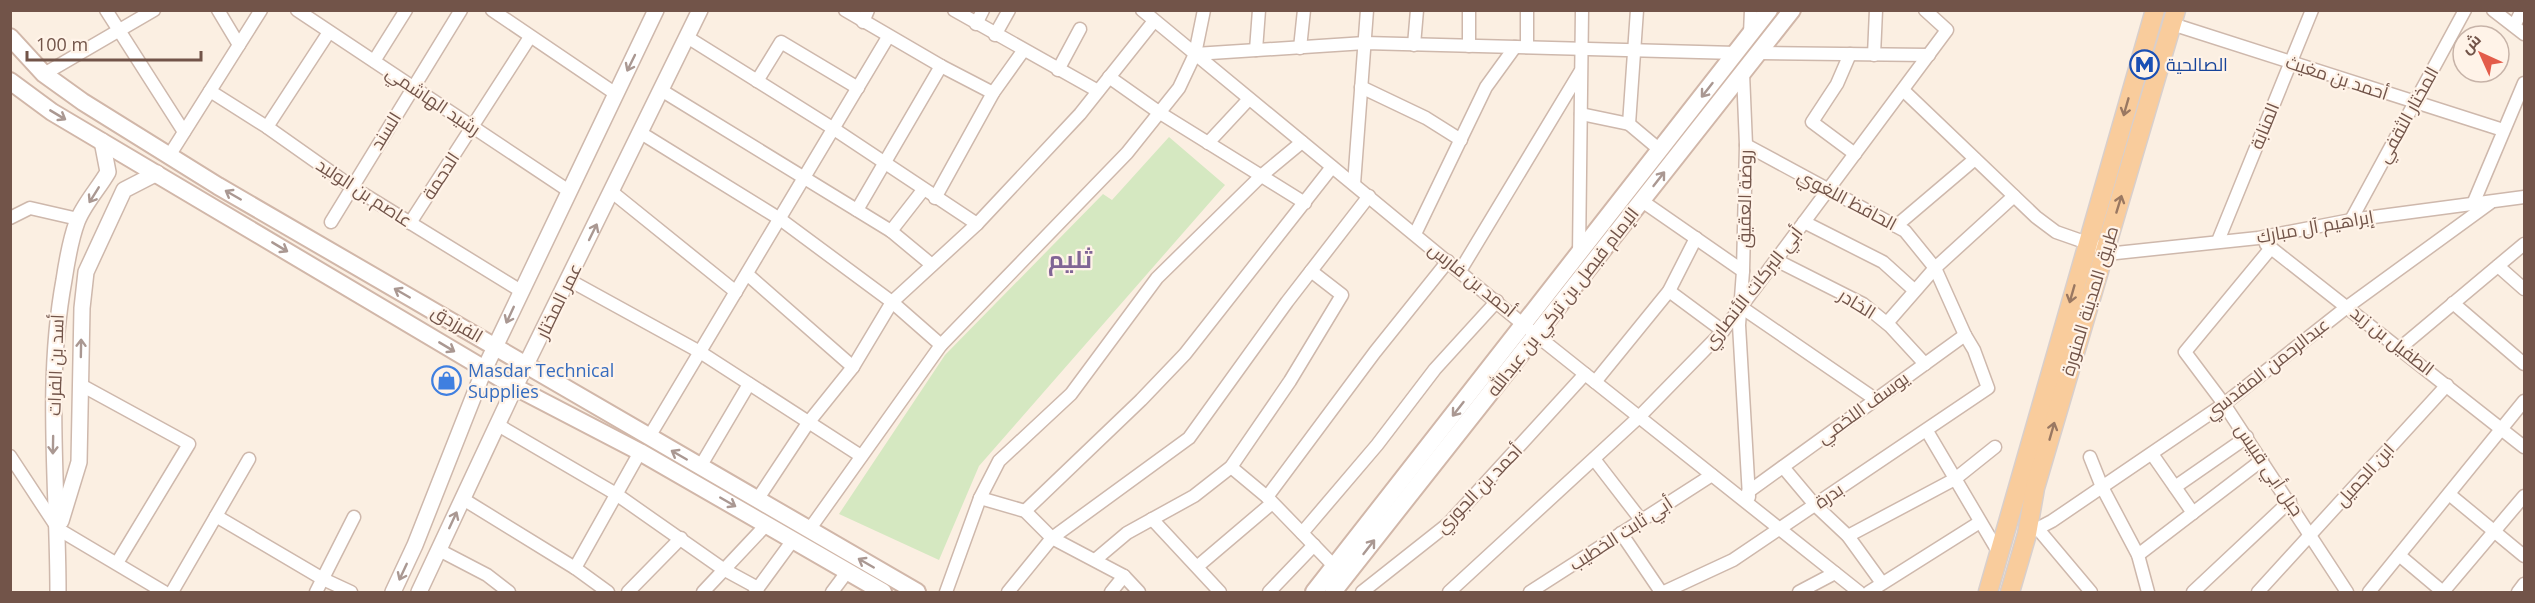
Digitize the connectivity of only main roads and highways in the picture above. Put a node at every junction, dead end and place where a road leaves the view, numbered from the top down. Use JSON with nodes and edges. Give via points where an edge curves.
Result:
{"nodes":[{"id":1,"x":1769,"y":10,"type":"edge"},
{"id":2,"x":1792,"y":10,"type":"edge"},
{"id":3,"x":2155,"y":10,"type":"edge"},
{"id":4,"x":2174,"y":17,"type":"edge"},
{"id":5,"x":10,"y":37,"type":"edge"},
{"id":6,"x":11,"y":83,"type":"edge"},
{"id":7,"x":1530,"y":329,"type":"junction"},
{"id":8,"x":2015,"y":589,"type":"edge"},
{"id":9,"x":883,"y":592,"type":"edge"},
{"id":10,"x":917,"y":592,"type":"edge"},
{"id":11,"x":1314,"y":592,"type":"edge"},
{"id":12,"x":1333,"y":592,"type":"edge"},
{"id":13,"x":1988,"y":592,"type":"edge"}],
"edges":[{"from":1,"to":7,"type":"main road","name":"الإمام فيصل بن تركي بن عبدالله","one_way":true,"via":[[1578,254]]},
{"from":7,"to":2,"type":"main road","name":"الإمام فيصل بن تركي بن عبدالله","one_way":true,"via":[[1642,201]]},
{"from":3,"to":13,"type":"main road","name":"طريق المدينة المنورة","one_way":true},
{"from":8,"to":4,"type":"main road","name":"طريق المدينة المنورة","one_way":true,"via":[[2033,531],[2035,488]]},
{"from":10,"to":5,"type":"main road","name":"الفرزدق","one_way":true,"via":[[169,156],[44,74]]},
{"from":6,"to":9,"type":"main road","name":"الفرزدق","one_way":true,"via":[[52,112],[484,370],[640,452]]},
{"from":7,"to":11,"type":"main road","name":"الإمام فيصل بن تركي بن عبدالله","one_way":true},
{"from":12,"to":7,"type":"main road","name":"الإمام فيصل بن تركي بن عبدالله","one_way":true}]}
